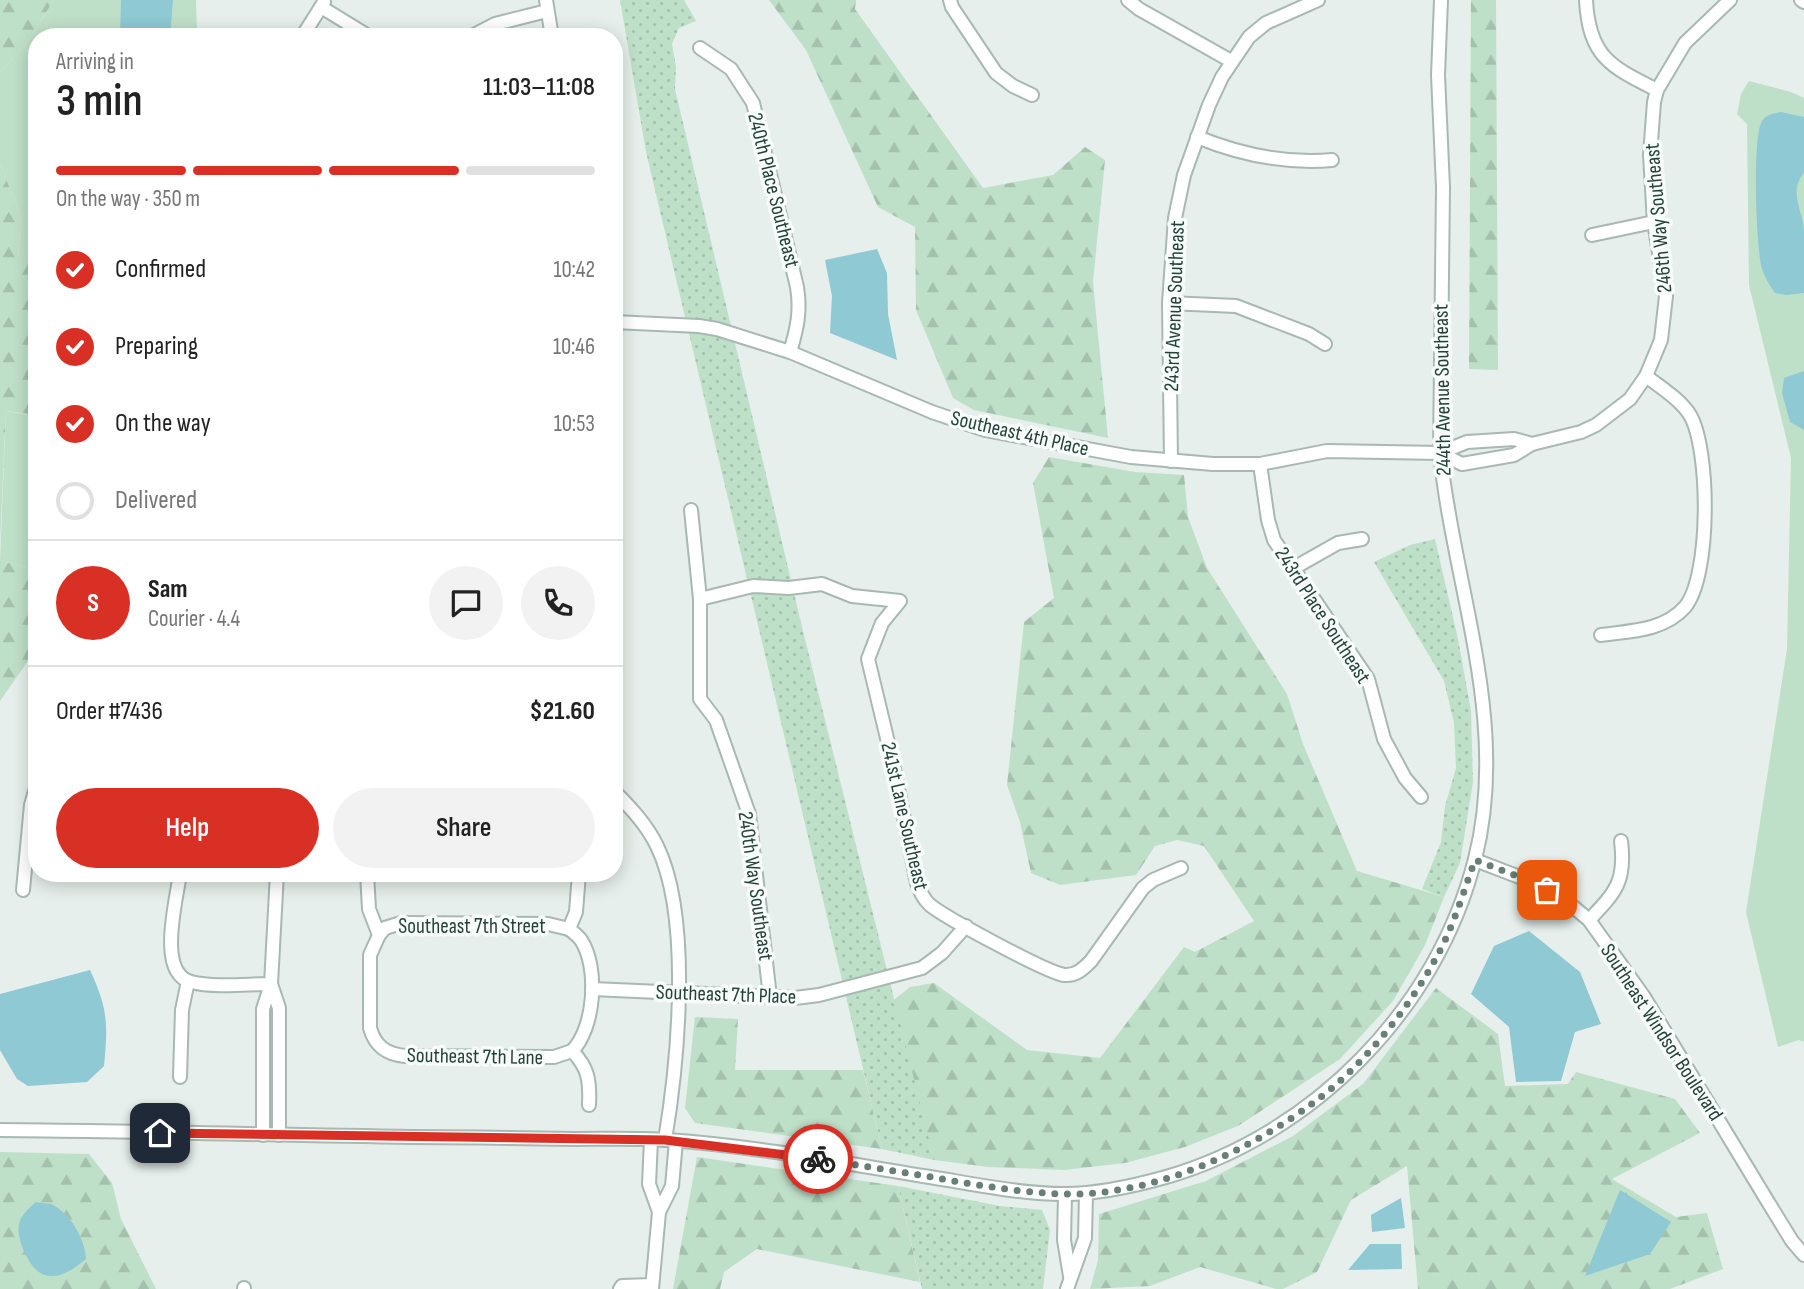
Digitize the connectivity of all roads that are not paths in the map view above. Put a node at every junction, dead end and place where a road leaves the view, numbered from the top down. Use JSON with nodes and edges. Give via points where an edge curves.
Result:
{"nodes":[{"id":1,"x":950,"y":0,"type":"edge"},
{"id":2,"x":1128,"y":0,"type":"edge"},
{"id":3,"x":1318,"y":0,"type":"edge"},
{"id":4,"x":1441,"y":0,"type":"edge"},
{"id":5,"x":1586,"y":0,"type":"edge"},
{"id":6,"x":1730,"y":0,"type":"edge"},
{"id":7,"x":323,"y":4,"type":"edge"},
{"id":8,"x":546,"y":6,"type":"edge"},
{"id":9,"x":308,"y":28,"type":"edge"},
{"id":10,"x":357,"y":28,"type":"edge"},
{"id":11,"x":487,"y":28,"type":"edge"},
{"id":12,"x":550,"y":28,"type":"edge"},
{"id":13,"x":701,"y":48,"type":"dead end"},
{"id":14,"x":1231,"y":61,"type":"junction"},
{"id":15,"x":1657,"y":90,"type":"junction"},
{"id":16,"x":1032,"y":95,"type":"dead end"},
{"id":17,"x":1198,"y":137,"type":"junction"},
{"id":18,"x":1332,"y":160,"type":"dead end"},
{"id":19,"x":1654,"y":222,"type":"junction"},
{"id":20,"x":1592,"y":235,"type":"dead end"},
{"id":21,"x":1169,"y":303,"type":"junction"},
{"id":22,"x":623,"y":322,"type":"edge"},
{"id":23,"x":1325,"y":344,"type":"dead end"},
{"id":24,"x":790,"y":352,"type":"junction"},
{"id":25,"x":1646,"y":376,"type":"junction"},
{"id":26,"x":1532,"y":444,"type":"junction"},
{"id":27,"x":1440,"y":453,"type":"junction"},
{"id":28,"x":1171,"y":461,"type":"junction"},
{"id":29,"x":1260,"y":464,"type":"junction"},
{"id":30,"x":691,"y":510,"type":"dead end"},
{"id":31,"x":1362,"y":539,"type":"dead end"},
{"id":32,"x":1292,"y":569,"type":"junction"},
{"id":33,"x":700,"y":598,"type":"junction"},
{"id":34,"x":1601,"y":635,"type":"dead end"},
{"id":35,"x":1421,"y":797,"type":"dead end"},
{"id":36,"x":623,"y":801,"type":"edge"},
{"id":37,"x":28,"y":837,"type":"edge"},
{"id":38,"x":1621,"y":841,"type":"dead end"},
{"id":39,"x":1475,"y":860,"type":"junction"},
{"id":40,"x":1181,"y":868,"type":"dead end"},
{"id":41,"x":179,"y":882,"type":"edge"},
{"id":42,"x":276,"y":882,"type":"edge"},
{"id":43,"x":368,"y":882,"type":"edge"},
{"id":44,"x":579,"y":882,"type":"edge"},
{"id":45,"x":23,"y":890,"type":"dead end"},
{"id":46,"x":1589,"y":920,"type":"junction"},
{"id":47,"x":966,"y":926,"type":"junction"},
{"id":48,"x":569,"y":929,"type":"junction"},
{"id":49,"x":379,"y":935,"type":"junction"},
{"id":50,"x":188,"y":981,"type":"junction"},
{"id":51,"x":271,"y":984,"type":"junction"},
{"id":52,"x":592,"y":989,"type":"junction"},
{"id":53,"x":678,"y":992,"type":"junction"},
{"id":54,"x":770,"y":997,"type":"junction"},
{"id":55,"x":572,"y":1051,"type":"junction"},
{"id":56,"x":180,"y":1077,"type":"dead end"},
{"id":57,"x":589,"y":1105,"type":"dead end"},
{"id":58,"x":0,"y":1130,"type":"edge"},
{"id":59,"x":263,"y":1135,"type":"junction"},
{"id":60,"x":279,"y":1135,"type":"junction"},
{"id":61,"x":651,"y":1140,"type":"junction"},
{"id":62,"x":671,"y":1140,"type":"junction"},
{"id":63,"x":1086,"y":1193,"type":"junction"},
{"id":64,"x":1065,"y":1194,"type":"junction"},
{"id":65,"x":659,"y":1212,"type":"junction"},
{"id":66,"x":1804,"y":1255,"type":"edge"},
{"id":67,"x":1068,"y":1283,"type":"edge"},
{"id":68,"x":652,"y":1287,"type":"edge"},
{"id":69,"x":620,"y":1289,"type":"edge"}],
"edges":[{"from":1,"to":16,"type":"street","via":[[996,73]]},
{"from":2,"to":14,"type":"street"},
{"from":3,"to":14,"type":"street","name":"243rd Avenue Southeast","via":[[1266,23]]},
{"from":4,"to":27,"type":"street","name":"244th Avenue Southeast"},
{"from":5,"to":15,"type":"street","via":[[1593,39],[1607,61]]},
{"from":6,"to":15,"type":"street","name":"246th Way Southeast","via":[[1685,44]]},
{"from":7,"to":9,"type":"street"},
{"from":7,"to":10,"type":"street"},
{"from":8,"to":11,"type":"street"},
{"from":8,"to":12,"type":"street"},
{"from":13,"to":24,"type":"street","name":"240th Place Southeast","via":[[731,69],[753,103],[797,287],[799,322]]},
{"from":14,"to":17,"type":"street","name":"243rd Avenue Southeast"},
{"from":15,"to":19,"type":"street","name":"246th Way Southeast","via":[[1650,155]]},
{"from":17,"to":18,"type":"street","via":[[1251,155]]},
{"from":17,"to":21,"type":"street","name":"243rd Avenue Southeast","via":[[1175,218]]},
{"from":19,"to":20,"type":"street"},
{"from":19,"to":25,"type":"street","name":"246th Way Southeast","via":[[1665,309],[1661,340]]},
{"from":21,"to":23,"type":"street","via":[[1236,306]]},
{"from":21,"to":28,"type":"street","name":"243rd Avenue Southeast"},
{"from":22,"to":24,"type":"street","name":"Southeast 4th Place","via":[[717,329]]},
{"from":24,"to":28,"type":"street","name":"Southeast 4th Place","via":[[985,430]]},
{"from":25,"to":26,"type":"street","name":"Southeast 4th Place","via":[[1630,399],[1596,425]]},
{"from":25,"to":34,"type":"street","via":[[1689,412],[1697,430],[1704,467],[1702,566],[1696,590],[1672,617],[1643,629]]},
{"from":26,"to":27,"type":"street","name":"Southeast 4th Place","via":[[1514,439],[1467,442]]},
{"from":26,"to":27,"type":"street","name":"Southeast 4th Place","via":[[1514,455],[1462,464]]},
{"from":27,"to":29,"type":"street","name":"Southeast 4th Place","via":[[1327,451]]},
{"from":27,"to":39,"type":"street","name":"244th Avenue Southeast","via":[[1485,714],[1488,758]]},
{"from":28,"to":29,"type":"street","name":"Southeast 4th Place"},
{"from":29,"to":32,"type":"street","name":"243rd Place Southeast","via":[[1274,540]]},
{"from":30,"to":33,"type":"street","name":"240th Way Southeast"},
{"from":31,"to":32,"type":"street","via":[[1338,543]]},
{"from":32,"to":35,"type":"street","name":"243rd Place Southeast","via":[[1368,679],[1384,739]]},
{"from":33,"to":47,"type":"street","name":"241st Lane Southeast","via":[[753,586],[789,589],[822,584],[852,596],[900,601],[882,623],[868,659],[921,894],[932,907]]},
{"from":33,"to":54,"type":"street","name":"240th Way Southeast","via":[[700,699],[716,720],[749,814]]},
{"from":36,"to":53,"type":"street","via":[[646,827],[670,880]]},
{"from":37,"to":45,"type":"street"},
{"from":38,"to":46,"type":"street","via":[[1621,881]]},
{"from":39,"to":46,"type":"street","name":"Southeast Windsor Boulevard","via":[[1530,881],[1564,899]]},
{"from":39,"to":63,"type":"street","name":"244th Avenue Southeast","via":[[1425,977],[1356,1065],[1314,1102],[1230,1153],[1185,1172]]},
{"from":40,"to":47,"type":"street","name":"241st Lane Southeast","via":[[1143,888],[1091,961],[1073,975],[1053,972]]},
{"from":41,"to":50,"type":"street","via":[[171,960],[179,976]]},
{"from":42,"to":51,"type":"street"},
{"from":43,"to":49,"type":"street","via":[[369,909]]},
{"from":44,"to":48,"type":"street"},
{"from":46,"to":66,"type":"street","name":"Southeast Windsor Boulevard","via":[[1644,997]]},
{"from":47,"to":54,"type":"street","name":"Southeast 7th Place","via":[[932,962],[909,973],[819,995]]},
{"from":48,"to":49,"type":"street","name":"Southeast 7th Street","via":[[548,924],[401,923]]},
{"from":48,"to":52,"type":"street","via":[[585,948]]},
{"from":49,"to":55,"type":"street","name":"Southeast 7th Lane","via":[[370,955],[370,1028],[386,1052],[554,1057]]},
{"from":50,"to":51,"type":"street"},
{"from":50,"to":56,"type":"street","via":[[182,1010]]},
{"from":51,"to":59,"type":"street","via":[[263,1009]]},
{"from":51,"to":60,"type":"street","via":[[279,1007]]},
{"from":52,"to":53,"type":"street","name":"Southeast 7th Place"},
{"from":52,"to":55,"type":"street","via":[[584,1034]]},
{"from":53,"to":54,"type":"street","name":"Southeast 7th Place"},
{"from":53,"to":62,"type":"street"},
{"from":55,"to":57,"type":"street","via":[[588,1073]]},
{"from":58,"to":59,"type":"street","name":"244th Avenue Southeast"},
{"from":59,"to":60,"type":"street","name":"244th Avenue Southeast"},
{"from":60,"to":61,"type":"street","name":"244th Avenue Southeast"},
{"from":61,"to":62,"type":"street","name":"244th Avenue Southeast"},
{"from":61,"to":65,"type":"street","via":[[649,1184]]},
{"from":62,"to":64,"type":"street","name":"244th Avenue Southeast","via":[[803,1156],[1014,1191]]},
{"from":62,"to":65,"type":"street","via":[[672,1186]]},
{"from":63,"to":64,"type":"street","name":"244th Avenue Southeast"},
{"from":63,"to":67,"type":"street","via":[[1085,1238]]},
{"from":64,"to":67,"type":"street"},
{"from":65,"to":68,"type":"street"},
{"from":68,"to":69,"type":"street"}]}
